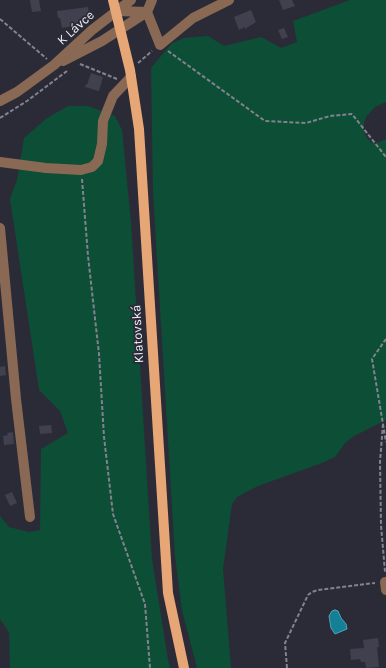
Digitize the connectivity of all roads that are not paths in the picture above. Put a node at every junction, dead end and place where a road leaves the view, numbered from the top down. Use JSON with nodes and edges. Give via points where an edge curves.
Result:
{"nodes":[{"id":1,"x":113,"y":0,"type":"edge"},
{"id":2,"x":131,"y":0,"type":"edge"},
{"id":3,"x":152,"y":0,"type":"edge"},
{"id":4,"x":229,"y":0,"type":"edge"},
{"id":5,"x":116,"y":11,"type":"junction"},
{"id":6,"x":147,"y":12,"type":"junction"},
{"id":7,"x":120,"y":29,"type":"junction"},
{"id":8,"x":54,"y":65,"type":"junction"},
{"id":9,"x":129,"y":76,"type":"junction"},
{"id":10,"x":0,"y":101,"type":"edge"},
{"id":11,"x":3,"y":162,"type":"edge"},
{"id":12,"x":0,"y":172,"type":"edge"},
{"id":13,"x":0,"y":228,"type":"edge"},
{"id":14,"x":30,"y":517,"type":"dead end"},
{"id":15,"x":184,"y":668,"type":"edge"}],
"edges":[{"from":1,"to":5,"type":"main road","name":"Klatovská"},
{"from":2,"to":5,"type":"street","name":"K Lávce"},
{"from":3,"to":6,"type":"street"},
{"from":4,"to":6,"type":"street","via":[[193,18],[160,45]]},
{"from":5,"to":6,"type":"street"},
{"from":5,"to":7,"type":"main road","name":"Klatovská"},
{"from":5,"to":8,"type":"street","name":"K Lávce"},
{"from":6,"to":7,"type":"street","name":"K Lávce"},
{"from":7,"to":8,"type":"street","name":"K Lávce"},
{"from":7,"to":9,"type":"main road","name":"Klatovská"},
{"from":8,"to":10,"type":"street","name":"K Lávce"},
{"from":9,"to":11,"type":"street","via":[[113,96],[103,121],[98,161],[92,167],[81,170]]},
{"from":9,"to":15,"type":"main road","name":"Klatovská","via":[[138,129],[168,593]]},
{"from":11,"to":12,"type":"street"},
{"from":13,"to":14,"type":"street"}]}
